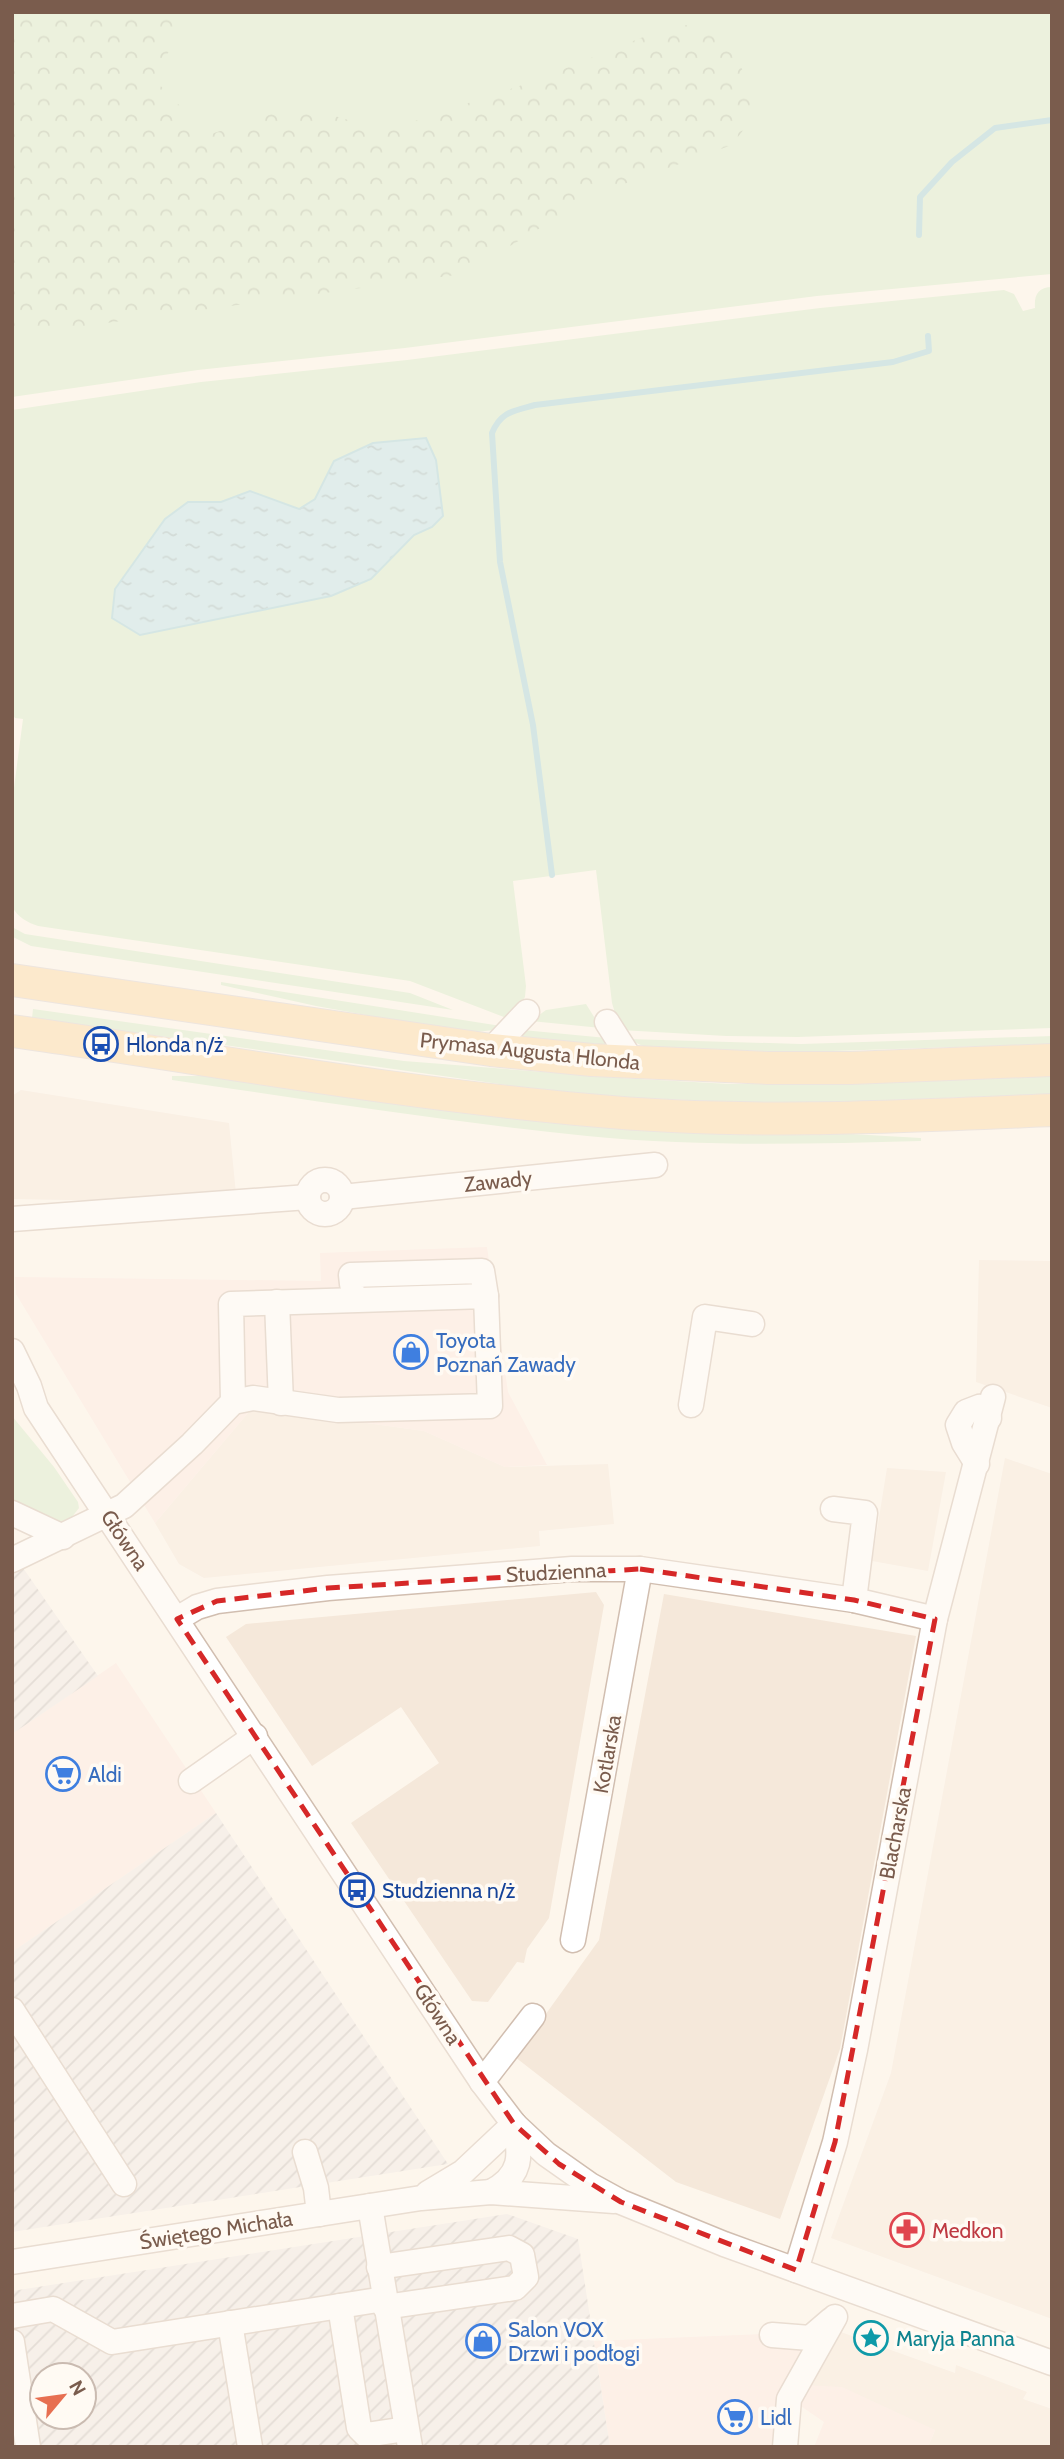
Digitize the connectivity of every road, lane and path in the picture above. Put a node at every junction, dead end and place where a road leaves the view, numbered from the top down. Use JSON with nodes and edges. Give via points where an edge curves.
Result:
{"nodes":[{"id":1,"x":12,"y":980,"type":"edge"},
{"id":2,"x":527,"y":1012,"type":"dead end"},
{"id":3,"x":607,"y":1022,"type":"dead end"},
{"id":4,"x":12,"y":1031,"type":"edge"},
{"id":5,"x":491,"y":1050,"type":"junction"},
{"id":6,"x":1052,"y":1060,"type":"edge"},
{"id":7,"x":633,"y":1063,"type":"junction"},
{"id":8,"x":1052,"y":1110,"type":"edge"},
{"id":9,"x":655,"y":1165,"type":"dead end"},
{"id":10,"x":12,"y":1219,"type":"edge"},
{"id":11,"x":352,"y":1284,"type":"dead end"},
{"id":12,"x":486,"y":1296,"type":"junction"},
{"id":13,"x":277,"y":1303,"type":"junction"},
{"id":14,"x":752,"y":1324,"type":"dead end"},
{"id":15,"x":12,"y":1352,"type":"edge"},
{"id":16,"x":12,"y":1390,"type":"edge"},
{"id":17,"x":233,"y":1402,"type":"junction"},
{"id":18,"x":281,"y":1403,"type":"junction"},
{"id":19,"x":691,"y":1405,"type":"dead end"},
{"id":20,"x":36,"y":1408,"type":"junction"},
{"id":21,"x":991,"y":1408,"type":"dead end"},
{"id":22,"x":833,"y":1509,"type":"dead end"},
{"id":23,"x":12,"y":1513,"type":"edge"},
{"id":24,"x":108,"y":1514,"type":"junction"},
{"id":25,"x":63,"y":1537,"type":"junction"},
{"id":26,"x":12,"y":1560,"type":"edge"},
{"id":27,"x":640,"y":1569,"type":"junction"},
{"id":28,"x":854,"y":1600,"type":"junction"},
{"id":29,"x":177,"y":1619,"type":"junction"},
{"id":30,"x":935,"y":1619,"type":"junction"},
{"id":31,"x":255,"y":1736,"type":"junction"},
{"id":32,"x":191,"y":1781,"type":"dead end"},
{"id":33,"x":573,"y":1940,"type":"dead end"},
{"id":34,"x":12,"y":2010,"type":"edge"},
{"id":35,"x":533,"y":2016,"type":"dead end"},
{"id":36,"x":482,"y":2082,"type":"junction"},
{"id":37,"x":514,"y":2124,"type":"junction"},
{"id":38,"x":305,"y":2152,"type":"dead end"},
{"id":39,"x":124,"y":2184,"type":"dead end"},
{"id":40,"x":491,"y":2192,"type":"junction"},
{"id":41,"x":421,"y":2198,"type":"junction"},
{"id":42,"x":621,"y":2202,"type":"junction"},
{"id":43,"x":370,"y":2206,"type":"junction"},
{"id":44,"x":319,"y":2214,"type":"junction"},
{"id":45,"x":12,"y":2262,"type":"edge"},
{"id":46,"x":379,"y":2267,"type":"junction"},
{"id":47,"x":796,"y":2270,"type":"junction"},
{"id":48,"x":844,"y":2287,"type":"junction"},
{"id":49,"x":385,"y":2303,"type":"junction"},
{"id":50,"x":340,"y":2306,"type":"junction"},
{"id":51,"x":12,"y":2316,"type":"edge"},
{"id":52,"x":835,"y":2317,"type":"junction"},
{"id":53,"x":230,"y":2323,"type":"junction"},
{"id":54,"x":772,"y":2335,"type":"dead end"},
{"id":55,"x":12,"y":2342,"type":"edge"},
{"id":56,"x":1052,"y":2363,"type":"edge"},
{"id":57,"x":408,"y":2438,"type":"edge"},
{"id":58,"x":28,"y":2447,"type":"edge"},
{"id":59,"x":250,"y":2447,"type":"edge"},
{"id":60,"x":785,"y":2447,"type":"edge"}],
"edges":[{"from":1,"to":5,"type":"main road","name":"Prymasa Augusta Hlonda"},
{"from":2,"to":5,"type":"street"},
{"from":3,"to":7,"type":"street"},
{"from":4,"to":8,"type":"main road","via":[[423,1091],[589,1110],[727,1118]]},
{"from":5,"to":7,"type":"main road","name":"Prymasa Augusta Hlonda"},
{"from":6,"to":7,"type":"main road","name":"Prymasa Augusta Hlonda","via":[[768,1069]]},
{"from":9,"to":10,"type":"street","name":"Zawady","via":[[342,1197],[337,1185],[324,1180],[312,1186],[308,1197]]},
{"from":11,"to":12,"type":"street","via":[[351,1275],[482,1271]]},
{"from":12,"to":13,"type":"street"},
{"from":12,"to":18,"type":"street","via":[[490,1406],[338,1410]]},
{"from":13,"to":17,"type":"street","via":[[231,1304]]},
{"from":13,"to":18,"type":"street"},
{"from":14,"to":19,"type":"street","via":[[705,1317]]},
{"from":15,"to":20,"type":"street","name":"Główna"},
{"from":16,"to":20,"type":"street","name":"Główna"},
{"from":17,"to":18,"type":"street","via":[[253,1398]]},
{"from":17,"to":24,"type":"street","via":[[138,1494]]},
{"from":20,"to":24,"type":"street","name":"Główna"},
{"from":21,"to":30,"type":"street","name":"Blacharska"},
{"from":22,"to":28,"type":"street","via":[[865,1513]]},
{"from":23,"to":25,"type":"street"},
{"from":24,"to":25,"type":"street"},
{"from":24,"to":29,"type":"street","name":"Główna"},
{"from":25,"to":26,"type":"street"},
{"from":27,"to":28,"type":"street","name":"Studzienna"},
{"from":27,"to":29,"type":"street","name":"Studzienna","via":[[572,1569],[328,1588],[217,1601]]},
{"from":27,"to":33,"type":"street","name":"Kotlarska"},
{"from":28,"to":30,"type":"street","name":"Studzienna"},
{"from":29,"to":31,"type":"street","name":"Główna"},
{"from":30,"to":47,"type":"street","name":"Blacharska","via":[[838,2129]]},
{"from":31,"to":32,"type":"street"},
{"from":31,"to":36,"type":"street","name":"Główna"},
{"from":34,"to":39,"type":"street"},
{"from":35,"to":36,"type":"street"},
{"from":36,"to":37,"type":"street","name":"Główna"},
{"from":37,"to":40,"type":"street","via":[[519,2160],[509,2180]]},
{"from":37,"to":41,"type":"street","name":"Świętego Michała","via":[[463,2172]]},
{"from":37,"to":42,"type":"street","name":"Główna","via":[[559,2164]]},
{"from":38,"to":44,"type":"street"},
{"from":40,"to":41,"type":"street","name":"Świętego Michała"},
{"from":40,"to":42,"type":"street","name":"Świętego Michała"},
{"from":41,"to":43,"type":"street","name":"Świętego Michała"},
{"from":42,"to":47,"type":"street","name":"Główna"},
{"from":43,"to":44,"type":"street","name":"Świętego Michała"},
{"from":43,"to":46,"type":"street"},
{"from":44,"to":45,"type":"street","name":"Świętego Michała"},
{"from":46,"to":49,"type":"street"},
{"from":46,"to":49,"type":"street","via":[[509,2248],[522,2255],[526,2277],[515,2288]]},
{"from":47,"to":48,"type":"street","name":"Główna"},
{"from":48,"to":52,"type":"street"},
{"from":48,"to":56,"type":"street","name":"Główna"},
{"from":49,"to":50,"type":"street"},
{"from":49,"to":57,"type":"street"},
{"from":50,"to":53,"type":"street"},
{"from":50,"to":57,"type":"street","via":[[359,2428],[366,2435]]},
{"from":51,"to":53,"type":"street","via":[[53,2309],[113,2342]]},
{"from":52,"to":54,"type":"street","via":[[810,2338]]},
{"from":52,"to":60,"type":"street","via":[[789,2399]]},
{"from":53,"to":59,"type":"street"},
{"from":55,"to":58,"type":"street"}]}
